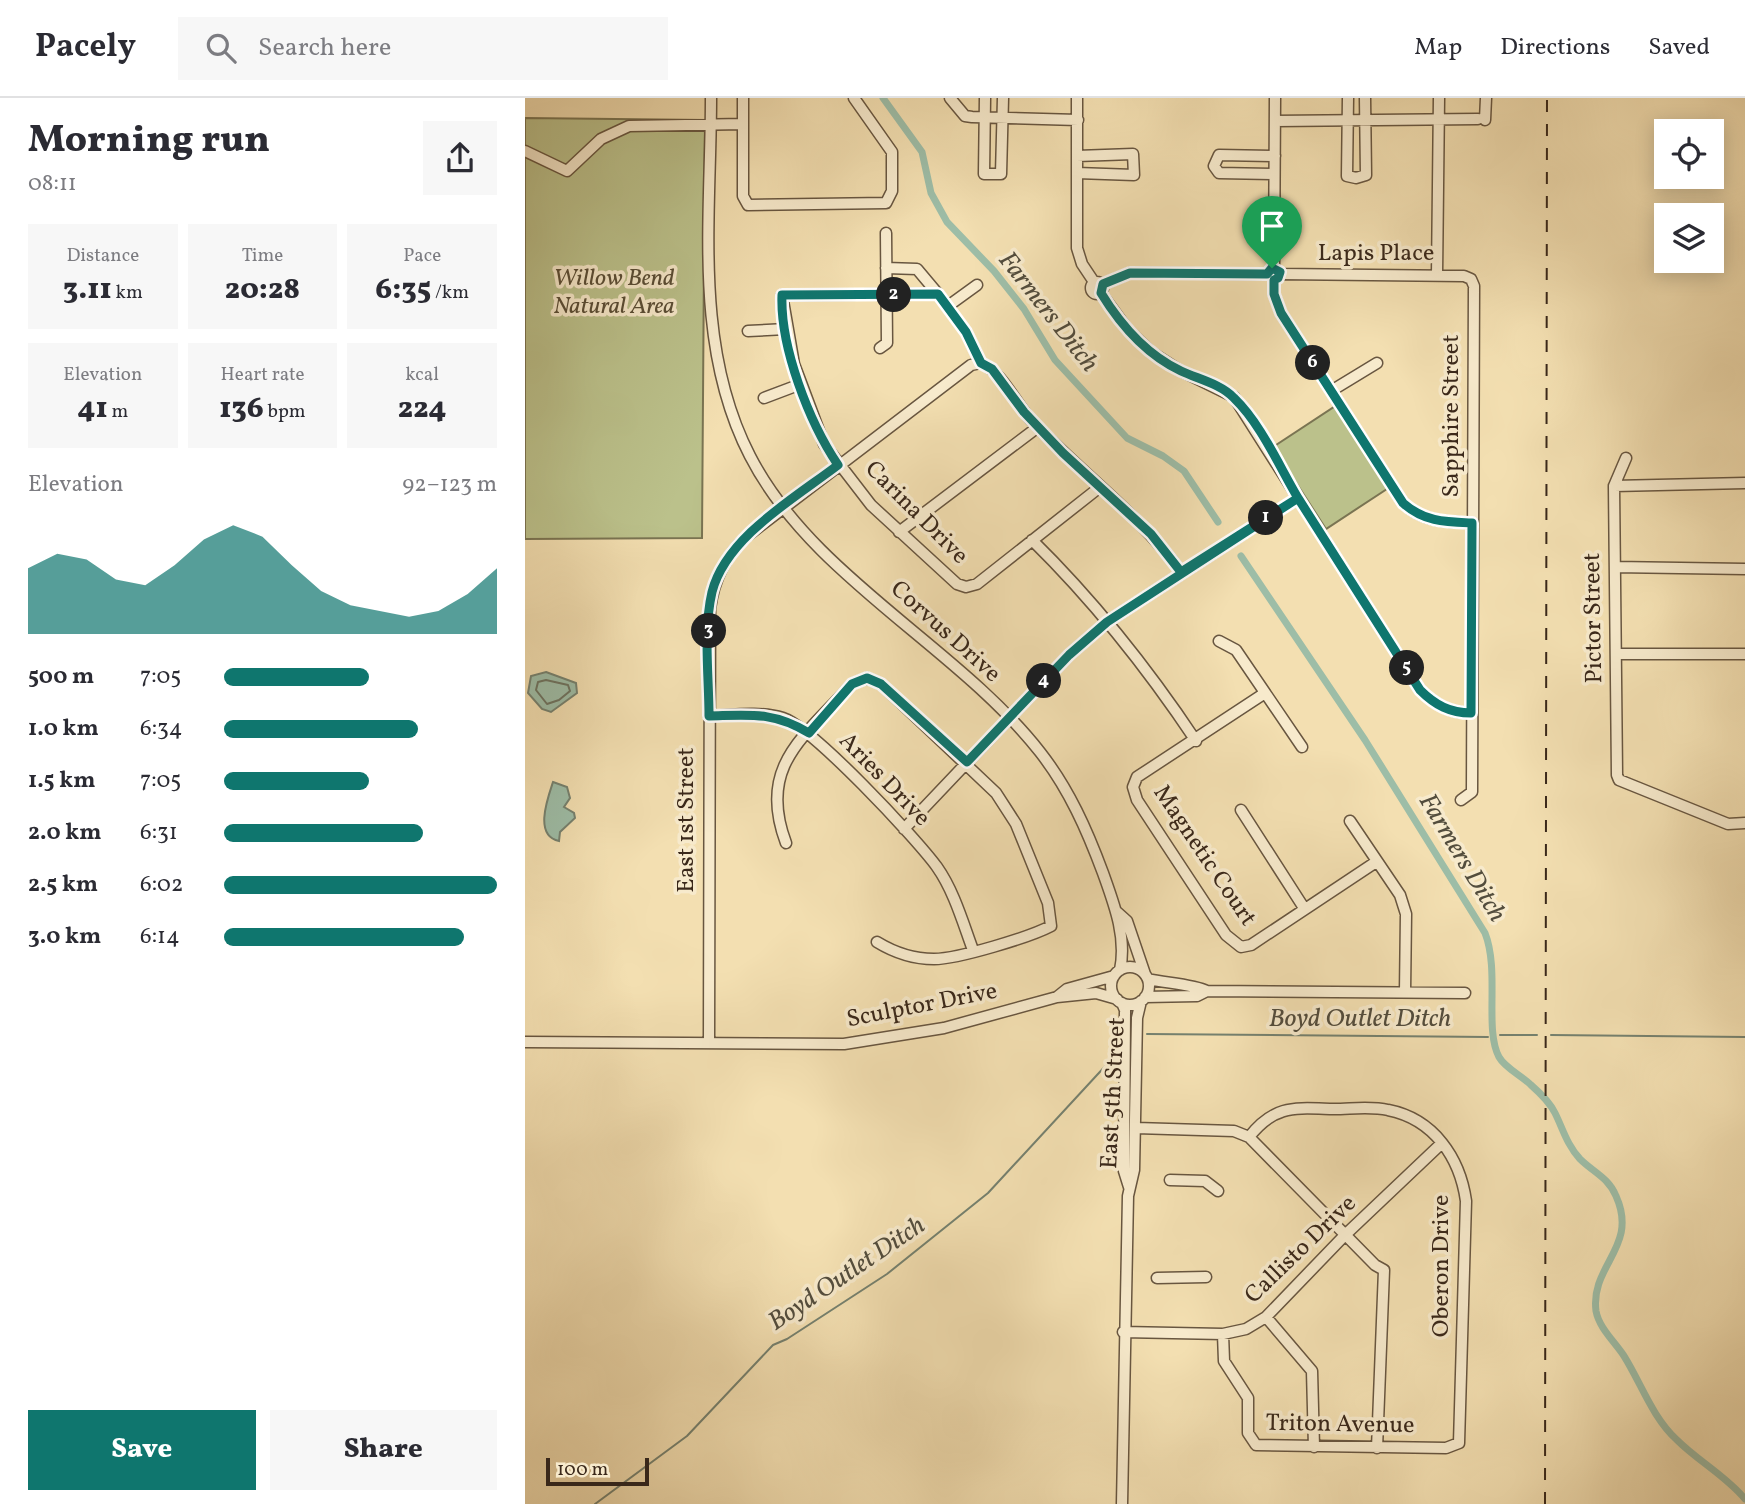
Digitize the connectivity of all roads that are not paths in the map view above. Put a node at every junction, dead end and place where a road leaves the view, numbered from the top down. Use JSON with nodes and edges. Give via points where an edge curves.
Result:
{"nodes":[{"id":1,"x":711,"y":98,"type":"edge"},
{"id":2,"x":743,"y":98,"type":"edge"},
{"id":3,"x":854,"y":98,"type":"edge"},
{"id":4,"x":950,"y":98,"type":"edge"},
{"id":5,"x":985,"y":98,"type":"edge"},
{"id":6,"x":1003,"y":98,"type":"edge"},
{"id":7,"x":1077,"y":98,"type":"edge"},
{"id":8,"x":1275,"y":98,"type":"edge"},
{"id":9,"x":1348,"y":98,"type":"edge"},
{"id":10,"x":1365,"y":98,"type":"edge"},
{"id":11,"x":1439,"y":98,"type":"edge"},
{"id":12,"x":1486,"y":98,"type":"edge"},
{"id":13,"x":985,"y":118,"type":"junction"},
{"id":14,"x":1001,"y":118,"type":"junction"},
{"id":15,"x":1077,"y":120,"type":"junction"},
{"id":16,"x":1347,"y":120,"type":"junction"},
{"id":17,"x":1439,"y":120,"type":"junction"},
{"id":18,"x":1275,"y":121,"type":"junction"},
{"id":19,"x":1365,"y":121,"type":"junction"},
{"id":20,"x":711,"y":124,"type":"junction"},
{"id":21,"x":743,"y":124,"type":"junction"},
{"id":22,"x":525,"y":151,"type":"edge"},
{"id":23,"x":1077,"y":156,"type":"junction"},
{"id":24,"x":1275,"y":156,"type":"junction"},
{"id":25,"x":1077,"y":173,"type":"junction"},
{"id":26,"x":1274,"y":174,"type":"junction"},
{"id":27,"x":886,"y":233,"type":"dead end"},
{"id":28,"x":886,"y":268,"type":"junction"},
{"id":29,"x":1274,"y":274,"type":"junction"},
{"id":30,"x":1437,"y":275,"type":"junction"},
{"id":31,"x":1471,"y":279,"type":"joint"},
{"id":32,"x":977,"y":285,"type":"dead end"},
{"id":33,"x":1099,"y":286,"type":"junction"},
{"id":34,"x":938,"y":294,"type":"junction"},
{"id":35,"x":886,"y":295,"type":"junction"},
{"id":36,"x":947,"y":306,"type":"junction"},
{"id":37,"x":786,"y":329,"type":"junction"},
{"id":38,"x":748,"y":331,"type":"dead end"},
{"id":39,"x":880,"y":348,"type":"dead end"},
{"id":40,"x":981,"y":363,"type":"junction"},
{"id":41,"x":1377,"y":363,"type":"dead end"},
{"id":42,"x":801,"y":384,"type":"junction"},
{"id":43,"x":1331,"y":391,"type":"junction"},
{"id":44,"x":764,"y":398,"type":"dead end"},
{"id":45,"x":1038,"y":427,"type":"junction"},
{"id":46,"x":1626,"y":458,"type":"dead end"},
{"id":47,"x":838,"y":465,"type":"junction"},
{"id":48,"x":1745,"y":483,"type":"edge"},
{"id":49,"x":1614,"y":486,"type":"junction"},
{"id":50,"x":1100,"y":487,"type":"junction"},
{"id":51,"x":1298,"y":498,"type":"junction"},
{"id":52,"x":783,"y":508,"type":"junction"},
{"id":53,"x":1472,"y":523,"type":"junction"},
{"id":54,"x":899,"y":532,"type":"junction"},
{"id":55,"x":1032,"y":540,"type":"junction"},
{"id":56,"x":1615,"y":567,"type":"junction"},
{"id":57,"x":1745,"y":569,"type":"edge"},
{"id":58,"x":1181,"y":572,"type":"junction"},
{"id":59,"x":1107,"y":622,"type":"junction"},
{"id":60,"x":1219,"y":641,"type":"dead end"},
{"id":61,"x":1616,"y":654,"type":"junction"},
{"id":62,"x":1745,"y":654,"type":"edge"},
{"id":63,"x":1265,"y":693,"type":"junction"},
{"id":64,"x":1471,"y":713,"type":"junction"},
{"id":65,"x":709,"y":716,"type":"junction"},
{"id":66,"x":1009,"y":717,"type":"junction"},
{"id":67,"x":809,"y":733,"type":"junction"},
{"id":68,"x":1196,"y":741,"type":"junction"},
{"id":69,"x":1302,"y":747,"type":"dead end"},
{"id":70,"x":967,"y":762,"type":"junction"},
{"id":71,"x":1461,"y":800,"type":"dead end"},
{"id":72,"x":1241,"y":810,"type":"dead end"},
{"id":73,"x":1350,"y":821,"type":"dead end"},
{"id":74,"x":1742,"y":824,"type":"edge"},
{"id":75,"x":904,"y":829,"type":"junction"},
{"id":76,"x":786,"y":843,"type":"dead end"},
{"id":77,"x":1376,"y":862,"type":"junction"},
{"id":78,"x":1304,"y":908,"type":"junction"},
{"id":79,"x":1117,"y":912,"type":"junction"},
{"id":80,"x":877,"y":942,"type":"dead end"},
{"id":81,"x":973,"y":950,"type":"junction"},
{"id":82,"x":1117,"y":973,"type":"junction"},
{"id":83,"x":1147,"y":976,"type":"junction"},
{"id":84,"x":1207,"y":991,"type":"junction"},
{"id":85,"x":1405,"y":992,"type":"junction"},
{"id":86,"x":1465,"y":993,"type":"dead end"},
{"id":87,"x":1058,"y":997,"type":"junction"},
{"id":88,"x":1143,"y":999,"type":"junction"},
{"id":89,"x":1120,"y":1001,"type":"junction"},
{"id":90,"x":525,"y":1042,"type":"edge"},
{"id":91,"x":709,"y":1042,"type":"junction"},
{"id":92,"x":1131,"y":1059,"type":"junction"},
{"id":93,"x":1136,"y":1128,"type":"junction"},
{"id":94,"x":1249,"y":1138,"type":"junction"},
{"id":95,"x":1442,"y":1143,"type":"junction"},
{"id":96,"x":1170,"y":1180,"type":"dead end"},
{"id":97,"x":1129,"y":1187,"type":"junction"},
{"id":98,"x":1218,"y":1191,"type":"dead end"},
{"id":99,"x":1345,"y":1235,"type":"junction"},
{"id":100,"x":1206,"y":1277,"type":"dead end"},
{"id":101,"x":1157,"y":1278,"type":"dead end"},
{"id":102,"x":1266,"y":1317,"type":"junction"},
{"id":103,"x":1123,"y":1332,"type":"junction"},
{"id":104,"x":1223,"y":1334,"type":"junction"},
{"id":105,"x":1459,"y":1443,"type":"joint"},
{"id":106,"x":1314,"y":1447,"type":"junction"},
{"id":107,"x":1377,"y":1448,"type":"junction"},
{"id":108,"x":1122,"y":1504,"type":"edge"}],
"edges":[{"from":1,"to":20,"type":"street"},
{"from":2,"to":21,"type":"street"},
{"from":3,"to":21,"type":"street","via":[[892,152],[892,191],[886,204],[748,205],[743,196]]},
{"from":4,"to":13,"type":"street","via":[[965,116]]},
{"from":5,"to":13,"type":"street"},
{"from":6,"to":14,"type":"street"},
{"from":7,"to":15,"type":"street"},
{"from":8,"to":18,"type":"street"},
{"from":9,"to":16,"type":"street"},
{"from":10,"to":19,"type":"street"},
{"from":11,"to":17,"type":"street"},
{"from":12,"to":17,"type":"street","via":[[1482,120]]},
{"from":13,"to":14,"type":"street"},
{"from":13,"to":14,"type":"street","via":[[984,174],[993,175],[1001,174]]},
{"from":14,"to":15,"type":"street"},
{"from":15,"to":23,"type":"street"},
{"from":16,"to":18,"type":"street"},
{"from":16,"to":19,"type":"street"},
{"from":16,"to":19,"type":"street","via":[[1347,176],[1356,178],[1366,175]]},
{"from":17,"to":19,"type":"street"},
{"from":17,"to":30,"type":"street"},
{"from":18,"to":24,"type":"street"},
{"from":20,"to":21,"type":"street"},
{"from":20,"to":22,"type":"street","via":[[615,130],[566,172]]},
{"from":20,"to":52,"type":"street","via":[[710,297],[718,368],[740,436]]},
{"from":23,"to":25,"type":"street"},
{"from":23,"to":25,"type":"street","via":[[1133,154],[1134,175]]},
{"from":24,"to":26,"type":"street"},
{"from":24,"to":26,"type":"street","via":[[1219,155],[1214,166],[1219,173]]},
{"from":25,"to":33,"type":"street","via":[[1077,248],[1082,264]]},
{"from":26,"to":29,"type":"street"},
{"from":27,"to":28,"type":"street"},
{"from":28,"to":34,"type":"street","via":[[917,269]]},
{"from":28,"to":35,"type":"street"},
{"from":29,"to":30,"type":"street","name":"Lapis Place"},
{"from":29,"to":33,"type":"street","name":"Lapis Place","via":[[1130,273]]},
{"from":29,"to":43,"type":"street","via":[[1274,294],[1281,313]]},
{"from":30,"to":31,"type":"street","name":"Lapis Place"},
{"from":31,"to":53,"type":"street","name":"Sapphire Street"},
{"from":32,"to":36,"type":"street"},
{"from":33,"to":51,"type":"street","via":[[1128,330],[1151,352],[1234,397]]},
{"from":34,"to":35,"type":"street"},
{"from":34,"to":36,"type":"street"},
{"from":35,"to":37,"type":"street","name":"Carina Drive","via":[[782,295]]},
{"from":35,"to":39,"type":"street","via":[[887,343]]},
{"from":36,"to":40,"type":"street"},
{"from":37,"to":38,"type":"street"},
{"from":37,"to":42,"type":"street","name":"Carina Drive"},
{"from":40,"to":45,"type":"street","via":[[992,369]]},
{"from":40,"to":47,"type":"street","name":"East 1st Street","via":[[971,365]]},
{"from":41,"to":43,"type":"street"},
{"from":42,"to":44,"type":"street"},
{"from":42,"to":47,"type":"street","name":"Carina Drive","via":[[816,429]]},
{"from":43,"to":53,"type":"street","via":[[1403,503],[1436,522]]},
{"from":45,"to":50,"type":"street"},
{"from":45,"to":54,"type":"street"},
{"from":46,"to":49,"type":"street","name":"Pictor Street"},
{"from":47,"to":52,"type":"street","name":"East 1st Street"},
{"from":47,"to":54,"type":"street","name":"Carina Drive"},
{"from":48,"to":49,"type":"street"},
{"from":49,"to":56,"type":"street","name":"Pictor Street"},
{"from":50,"to":55,"type":"street"},
{"from":50,"to":58,"type":"street","via":[[1151,534]]},
{"from":51,"to":58,"type":"street"},
{"from":51,"to":64,"type":"street","via":[[1420,690],[1441,707]]},
{"from":52,"to":65,"type":"street","name":"East 1st Street","via":[[734,549],[716,581],[710,609]]},
{"from":52,"to":66,"type":"street","name":"Corvus Drive","via":[[816,544]]},
{"from":53,"to":64,"type":"street","name":"Sapphire Street"},
{"from":54,"to":55,"type":"street","name":"Carina Drive","via":[[966,587],[977,584]]},
{"from":55,"to":59,"type":"street"},
{"from":56,"to":57,"type":"street"},
{"from":56,"to":61,"type":"street","name":"Pictor Street"},
{"from":58,"to":59,"type":"street"},
{"from":59,"to":66,"type":"street"},
{"from":59,"to":68,"type":"street","via":[[1156,681]]},
{"from":60,"to":63,"type":"street","via":[[1236,650]]},
{"from":61,"to":62,"type":"street"},
{"from":61,"to":74,"type":"street","name":"Pictor Street","via":[[1619,780],[1728,824]]},
{"from":63,"to":68,"type":"street"},
{"from":63,"to":69,"type":"street"},
{"from":64,"to":71,"type":"street","name":"Sapphire Street","via":[[1472,792]]},
{"from":65,"to":67,"type":"street","name":"Aries Drive","via":[[766,715],[786,719]]},
{"from":65,"to":91,"type":"street","name":"East 1st Street"},
{"from":66,"to":70,"type":"street"},
{"from":66,"to":79,"type":"street","name":"Corvus Drive","via":[[1040,751],[1072,800]]},
{"from":67,"to":70,"type":"street","via":[[852,684],[867,678],[881,684]]},
{"from":67,"to":75,"type":"street","name":"Aries Drive"},
{"from":67,"to":76,"type":"street","via":[[783,764],[777,783],[777,819]]},
{"from":68,"to":78,"type":"street","name":"Magnetic Court","via":[[1137,777],[1133,787],[1136,800],[1226,935],[1241,947],[1251,945]]},
{"from":70,"to":75,"type":"street"},
{"from":70,"to":81,"type":"street","via":[[996,793],[1016,824],[1048,903],[1051,926]]},
{"from":72,"to":78,"type":"street"},
{"from":73,"to":77,"type":"street"},
{"from":75,"to":81,"type":"street","name":"Aries Drive","via":[[937,868]]},
{"from":77,"to":78,"type":"street"},
{"from":77,"to":85,"type":"street","via":[[1406,914]]},
{"from":79,"to":82,"type":"street","name":"Corvus Drive","via":[[1124,952]]},
{"from":79,"to":83,"type":"street","name":"Corvus Drive","via":[[1127,921]]},
{"from":80,"to":81,"type":"street","via":[[896,954],[936,959]]},
{"from":82,"to":83,"type":"street","via":[[1131,967]]},
{"from":82,"to":87,"type":"street","name":"Sculptor Drive","via":[[1067,989]]},
{"from":82,"to":89,"type":"street","via":[[1112,988]]},
{"from":83,"to":84,"type":"street","via":[[1166,985],[1198,986]]},
{"from":83,"to":88,"type":"street"},
{"from":84,"to":85,"type":"street"},
{"from":84,"to":88,"type":"street","via":[[1198,996]]},
{"from":85,"to":86,"type":"street"},
{"from":87,"to":89,"type":"street","name":"Sculptor Drive","via":[[1096,993]]},
{"from":87,"to":91,"type":"street","name":"Sculptor Drive","via":[[944,1028],[869,1041]]},
{"from":88,"to":89,"type":"street"},
{"from":88,"to":92,"type":"street","name":"East 5th Street"},
{"from":89,"to":92,"type":"street","name":"East 5th Street"},
{"from":90,"to":91,"type":"street","name":"Sculptor Drive"},
{"from":92,"to":93,"type":"street","name":"East 5th Street"},
{"from":92,"to":97,"type":"street","name":"East 5th Street","via":[[1125,1171]]},
{"from":93,"to":94,"type":"street","via":[[1234,1131]]},
{"from":93,"to":97,"type":"street","name":"East 5th Street","via":[[1135,1170]]},
{"from":94,"to":95,"type":"street","name":"Oberon Drive","via":[[1264,1118],[1288,1108],[1386,1109],[1427,1126]]},
{"from":94,"to":99,"type":"street"},
{"from":95,"to":99,"type":"street","name":"Callisto Drive"},
{"from":95,"to":105,"type":"street","name":"Oberon Drive","via":[[1457,1166],[1466,1201]]},
{"from":96,"to":98,"type":"street","via":[[1205,1181]]},
{"from":97,"to":103,"type":"street","name":"East 5th Street"},
{"from":99,"to":102,"type":"street","name":"Callisto Drive"},
{"from":99,"to":107,"type":"street","via":[[1384,1270]]},
{"from":100,"to":101,"type":"street"},
{"from":102,"to":104,"type":"street","name":"Callisto Drive","via":[[1246,1329]]},
{"from":102,"to":106,"type":"street","via":[[1312,1371]]},
{"from":103,"to":104,"type":"street","name":"Callisto Drive"},
{"from":103,"to":108,"type":"street","name":"East 5th Street"},
{"from":104,"to":106,"type":"street","name":"Triton Avenue","via":[[1226,1366],[1248,1398],[1249,1439],[1261,1446]]},
{"from":105,"to":107,"type":"street","name":"Triton Avenue","via":[[1446,1448]]},
{"from":106,"to":107,"type":"street","name":"Triton Avenue"}]}
